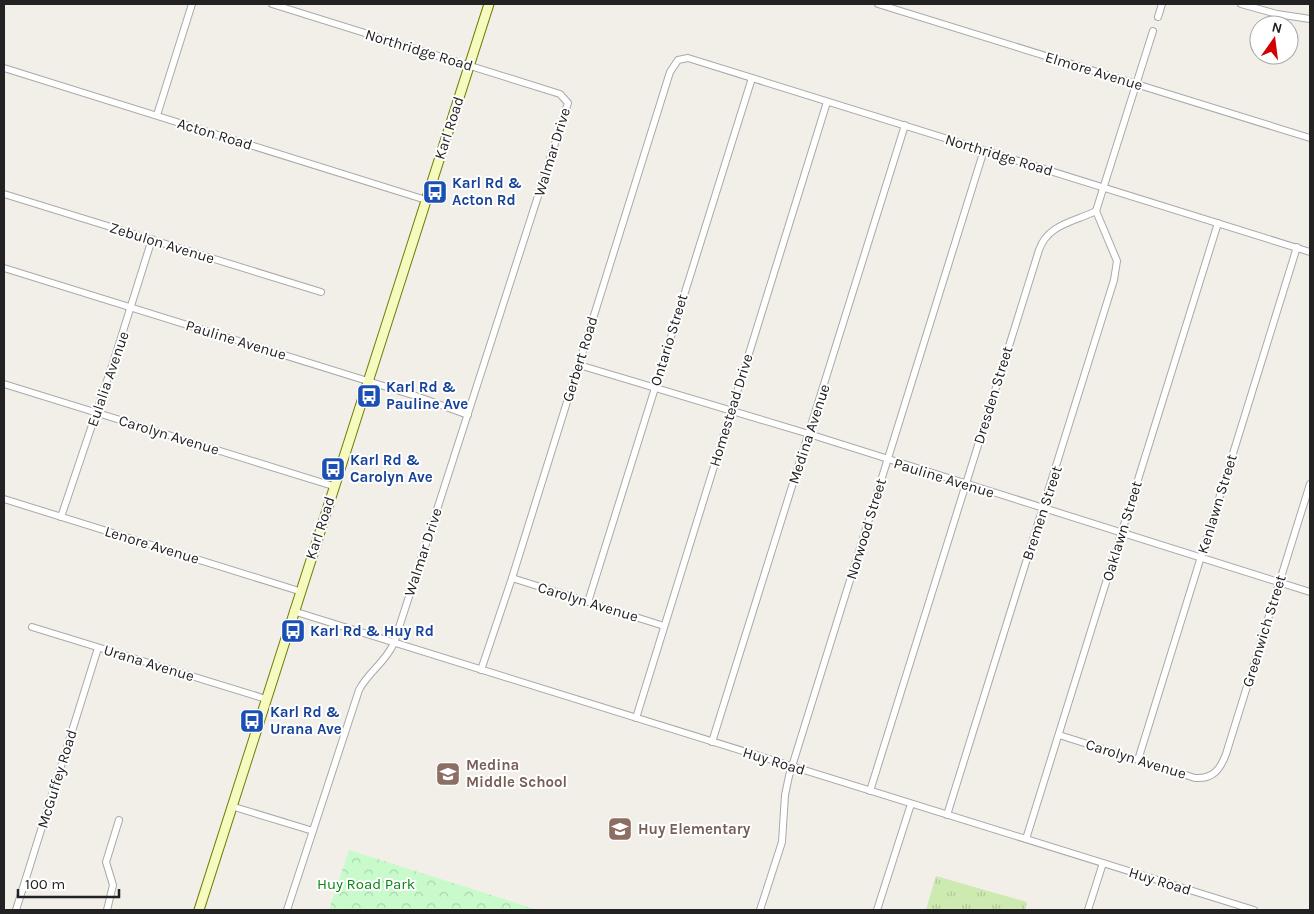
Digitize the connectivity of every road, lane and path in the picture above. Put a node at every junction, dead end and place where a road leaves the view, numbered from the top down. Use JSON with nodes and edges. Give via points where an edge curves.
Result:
{"nodes":[{"id":1,"x":192,"y":4,"type":"edge"},
{"id":2,"x":272,"y":4,"type":"edge"},
{"id":3,"x":489,"y":4,"type":"edge"},
{"id":4,"x":878,"y":4,"type":"edge"},
{"id":5,"x":1162,"y":4,"type":"edge"},
{"id":6,"x":1240,"y":4,"type":"edge"},
{"id":7,"x":1158,"y":17,"type":"dead end"},
{"id":8,"x":1310,"y":19,"type":"edge"},
{"id":9,"x":1153,"y":31,"type":"dead end"},
{"id":10,"x":688,"y":58,"type":"joint"},
{"id":11,"x":469,"y":65,"type":"junction"},
{"id":12,"x":4,"y":68,"type":"edge"},
{"id":13,"x":752,"y":78,"type":"junction"},
{"id":14,"x":1138,"y":84,"type":"junction"},
{"id":15,"x":566,"y":98,"type":"joint"},
{"id":16,"x":827,"y":102,"type":"junction"},
{"id":17,"x":157,"y":115,"type":"junction"},
{"id":18,"x":905,"y":125,"type":"junction"},
{"id":19,"x":1310,"y":138,"type":"edge"},
{"id":20,"x":984,"y":150,"type":"junction"},
{"id":21,"x":1104,"y":188,"type":"junction"},
{"id":22,"x":4,"y":194,"type":"edge"},
{"id":23,"x":426,"y":200,"type":"junction"},
{"id":24,"x":1096,"y":211,"type":"junction"},
{"id":25,"x":1218,"y":223,"type":"junction"},
{"id":26,"x":152,"y":239,"type":"junction"},
{"id":27,"x":1297,"y":247,"type":"junction"},
{"id":28,"x":1310,"y":252,"type":"edge"},
{"id":29,"x":4,"y":268,"type":"edge"},
{"id":30,"x":321,"y":292,"type":"dead end"},
{"id":31,"x":131,"y":307,"type":"junction"},
{"id":32,"x":578,"y":365,"type":"junction"},
{"id":33,"x":368,"y":382,"type":"junction"},
{"id":34,"x":4,"y":384,"type":"edge"},
{"id":35,"x":654,"y":388,"type":"junction"},
{"id":36,"x":730,"y":412,"type":"junction"},
{"id":37,"x":97,"y":413,"type":"junction"},
{"id":38,"x":468,"y":415,"type":"junction"},
{"id":39,"x":809,"y":434,"type":"junction"},
{"id":40,"x":887,"y":460,"type":"junction"},
{"id":41,"x":1310,"y":484,"type":"edge"},
{"id":42,"x":965,"y":485,"type":"junction"},
{"id":43,"x":333,"y":486,"type":"junction"},
{"id":44,"x":4,"y":499,"type":"edge"},
{"id":45,"x":1043,"y":509,"type":"junction"},
{"id":46,"x":61,"y":517,"type":"junction"},
{"id":47,"x":1121,"y":533,"type":"junction"},
{"id":48,"x":1200,"y":558,"type":"junction"},
{"id":49,"x":512,"y":578,"type":"junction"},
{"id":50,"x":1280,"y":583,"type":"junction"},
{"id":51,"x":299,"y":591,"type":"junction"},
{"id":52,"x":1310,"y":592,"type":"edge"},
{"id":53,"x":588,"y":602,"type":"junction"},
{"id":54,"x":294,"y":611,"type":"junction"},
{"id":55,"x":664,"y":626,"type":"junction"},
{"id":56,"x":32,"y":627,"type":"dead end"},
{"id":57,"x":394,"y":643,"type":"junction"},
{"id":58,"x":98,"y":648,"type":"junction"},
{"id":59,"x":481,"y":670,"type":"junction"},
{"id":60,"x":266,"y":699,"type":"junction"},
{"id":61,"x":636,"y":718,"type":"junction"},
{"id":62,"x":1059,"y":736,"type":"junction"},
{"id":63,"x":712,"y":742,"type":"junction"},
{"id":64,"x":1138,"y":760,"type":"junction"},
{"id":65,"x":792,"y":767,"type":"junction"},
{"id":66,"x":1214,"y":775,"type":"joint"},
{"id":67,"x":870,"y":791,"type":"junction"},
{"id":68,"x":911,"y":804,"type":"junction"},
{"id":69,"x":232,"y":806,"type":"junction"},
{"id":70,"x":947,"y":815,"type":"junction"},
{"id":71,"x":119,"y":820,"type":"dead end"},
{"id":72,"x":313,"y":831,"type":"junction"},
{"id":73,"x":1026,"y":839,"type":"junction"},
{"id":74,"x":1103,"y":863,"type":"junction"},
{"id":75,"x":16,"y":910,"type":"edge"},
{"id":76,"x":107,"y":910,"type":"edge"},
{"id":77,"x":199,"y":910,"type":"edge"},
{"id":78,"x":287,"y":910,"type":"edge"},
{"id":79,"x":760,"y":910,"type":"edge"},
{"id":80,"x":877,"y":910,"type":"edge"},
{"id":81,"x":1088,"y":910,"type":"edge"},
{"id":82,"x":1254,"y":910,"type":"edge"}],
"edges":[{"from":1,"to":17,"type":"street"},
{"from":2,"to":11,"type":"street","name":"Northridge Road"},
{"from":3,"to":11,"type":"main road","name":"Karl Road"},
{"from":4,"to":14,"type":"street","name":"Elmore Avenue"},
{"from":5,"to":7,"type":"street"},
{"from":6,"to":8,"type":"street"},
{"from":9,"to":14,"type":"street"},
{"from":10,"to":13,"type":"street","name":"Northridge Road"},
{"from":10,"to":32,"type":"street","name":"Gerbert Road","via":[[678,60],[670,72]]},
{"from":11,"to":15,"type":"street","name":"Northridge Road"},
{"from":11,"to":23,"type":"main road","name":"Karl Road"},
{"from":12,"to":17,"type":"street","name":"Acton Road"},
{"from":13,"to":16,"type":"street","name":"Northridge Road"},
{"from":13,"to":35,"type":"street","name":"Ontario Street"},
{"from":14,"to":19,"type":"street","name":"Elmore Avenue"},
{"from":14,"to":21,"type":"street"},
{"from":15,"to":38,"type":"street","name":"Walmar Drive","via":[[567,108]]},
{"from":16,"to":18,"type":"street","name":"Northridge Road"},
{"from":16,"to":36,"type":"street","name":"Homestead Drive"},
{"from":17,"to":23,"type":"street","name":"Acton Road"},
{"from":18,"to":20,"type":"street","name":"Northridge Road"},
{"from":18,"to":39,"type":"street","name":"Medina Avenue"},
{"from":20,"to":21,"type":"street","name":"Northridge Road"},
{"from":20,"to":40,"type":"street","name":"Norwood Street"},
{"from":21,"to":24,"type":"street"},
{"from":21,"to":25,"type":"street","name":"Northridge Road"},
{"from":22,"to":26,"type":"street","name":"Zebulon Avenue"},
{"from":23,"to":33,"type":"main road","name":"Karl Road"},
{"from":24,"to":42,"type":"street","name":"Dresden Street","via":[[1054,228],[1042,241]]},
{"from":24,"to":45,"type":"street","name":"Bremen Street","via":[[1117,261],[1114,280]]},
{"from":25,"to":27,"type":"street","name":"Northridge Road"},
{"from":25,"to":47,"type":"street","name":"Oaklawn Street"},
{"from":26,"to":30,"type":"street","name":"Zebulon Avenue"},
{"from":26,"to":31,"type":"street","name":"Eulalia Avenue"},
{"from":27,"to":28,"type":"street","name":"Northridge Road"},
{"from":27,"to":48,"type":"street","name":"Kenlawn Street"},
{"from":29,"to":31,"type":"street","name":"Pauline Avenue"},
{"from":31,"to":33,"type":"street","name":"Pauline Avenue"},
{"from":31,"to":37,"type":"street","name":"Eulalia Avenue"},
{"from":32,"to":35,"type":"street","name":"Pauline Avenue"},
{"from":32,"to":49,"type":"street","name":"Gerbert Road"},
{"from":33,"to":38,"type":"street","name":"Pauline Avenue"},
{"from":33,"to":43,"type":"main road","name":"Karl Road"},
{"from":34,"to":37,"type":"street","name":"Carolyn Avenue"},
{"from":35,"to":36,"type":"street","name":"Pauline Avenue"},
{"from":35,"to":53,"type":"street","name":"Ontario Street"},
{"from":36,"to":39,"type":"street","name":"Pauline Avenue"},
{"from":36,"to":55,"type":"street","name":"Homestead Drive"},
{"from":37,"to":43,"type":"street","name":"Carolyn Avenue"},
{"from":37,"to":46,"type":"street","name":"Eulalia Avenue"},
{"from":38,"to":57,"type":"street","name":"Walmar Drive"},
{"from":39,"to":40,"type":"street","name":"Pauline Avenue"},
{"from":39,"to":63,"type":"street","name":"Medina Avenue"},
{"from":40,"to":42,"type":"street","name":"Pauline Avenue"},
{"from":40,"to":65,"type":"street","name":"Norwood Street"},
{"from":41,"to":50,"type":"street","name":"Greenwich Street"},
{"from":42,"to":45,"type":"street","name":"Pauline Avenue"},
{"from":42,"to":67,"type":"street","name":"Dresden Street"},
{"from":43,"to":51,"type":"main road","name":"Karl Road"},
{"from":44,"to":46,"type":"street","name":"Lenore Avenue"},
{"from":45,"to":47,"type":"street","name":"Pauline Avenue"},
{"from":45,"to":70,"type":"street","name":"Bremen Street"},
{"from":46,"to":51,"type":"street","name":"Lenore Avenue"},
{"from":47,"to":48,"type":"street","name":"Pauline Avenue"},
{"from":47,"to":62,"type":"street","name":"Oaklawn Street"},
{"from":48,"to":50,"type":"street","name":"Pauline Avenue"},
{"from":48,"to":64,"type":"street","name":"Kenlawn Street"},
{"from":49,"to":53,"type":"street","name":"Carolyn Avenue"},
{"from":49,"to":59,"type":"street","name":"Gerbert Road"},
{"from":50,"to":52,"type":"street","name":"Pauline Avenue"},
{"from":50,"to":66,"type":"street","name":"Greenwich Street","via":[[1222,766]]},
{"from":51,"to":54,"type":"main road","name":"Karl Road"},
{"from":53,"to":55,"type":"street","name":"Carolyn Avenue"},
{"from":54,"to":57,"type":"street","name":"Huy Road"},
{"from":54,"to":60,"type":"main road","name":"Karl Road"},
{"from":55,"to":61,"type":"street","name":"Homestead Drive"},
{"from":56,"to":58,"type":"street","name":"Urana Avenue"},
{"from":57,"to":59,"type":"street","name":"Huy Road"},
{"from":57,"to":72,"type":"street","name":"Walmar Drive","via":[[386,658],[359,690]]},
{"from":58,"to":60,"type":"street","name":"Urana Avenue"},
{"from":58,"to":75,"type":"street","name":"McGuffey Road"},
{"from":59,"to":61,"type":"street","name":"Huy Road"},
{"from":60,"to":69,"type":"main road","name":"Karl Road"},
{"from":61,"to":63,"type":"street","name":"Huy Road"},
{"from":62,"to":64,"type":"street","name":"Carolyn Avenue"},
{"from":62,"to":73,"type":"street","name":"Oaklawn Street"},
{"from":63,"to":65,"type":"street","name":"Huy Road"},
{"from":64,"to":66,"type":"street","name":"Carolyn Avenue","via":[[1195,778],[1205,779]]},
{"from":65,"to":67,"type":"street","name":"Huy Road"},
{"from":65,"to":79,"type":"street","name":"Norwood Street","via":[[786,787],[782,842]]},
{"from":67,"to":68,"type":"street","name":"Huy Road"},
{"from":68,"to":70,"type":"street","name":"Huy Road"},
{"from":68,"to":80,"type":"street"},
{"from":69,"to":72,"type":"street"},
{"from":69,"to":77,"type":"main road","name":"Karl Road"},
{"from":70,"to":73,"type":"street","name":"Huy Road"},
{"from":71,"to":76,"type":"street","via":[[106,862],[113,885]]},
{"from":72,"to":78,"type":"street","name":"Walmar Drive"},
{"from":73,"to":74,"type":"street","name":"Huy Road"},
{"from":74,"to":81,"type":"street"},
{"from":74,"to":82,"type":"street","name":"Huy Road"}]}
